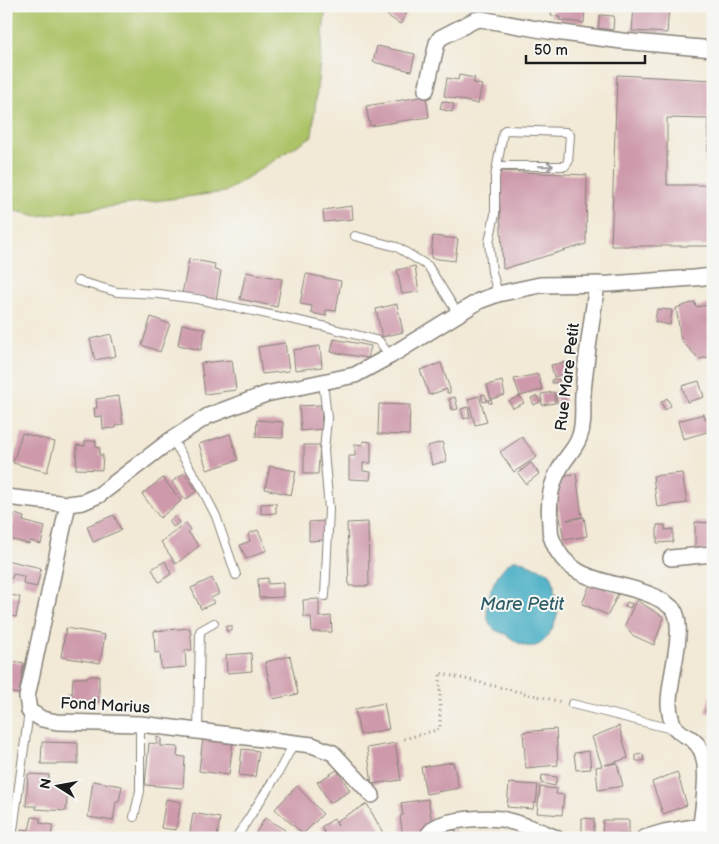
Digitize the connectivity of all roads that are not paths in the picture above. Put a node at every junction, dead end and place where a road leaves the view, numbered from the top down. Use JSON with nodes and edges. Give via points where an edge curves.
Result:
{"nodes":[{"id":1,"x":713,"y":49,"type":"edge"},
{"id":2,"x":426,"y":90,"type":"dead end"},
{"id":3,"x":497,"y":166,"type":"junction"},
{"id":4,"x":355,"y":236,"type":"dead end"},
{"id":5,"x":713,"y":276,"type":"edge"},
{"id":6,"x":78,"y":281,"type":"dead end"},
{"id":7,"x":597,"y":284,"type":"junction"},
{"id":8,"x":498,"y":294,"type":"junction"},
{"id":9,"x":458,"y":314,"type":"junction"},
{"id":10,"x":390,"y":356,"type":"junction"},
{"id":11,"x":323,"y":381,"type":"junction"},
{"id":12,"x":172,"y":439,"type":"junction"},
{"id":13,"x":6,"y":497,"type":"edge"},
{"id":14,"x":68,"y":504,"type":"junction"},
{"id":15,"x":713,"y":554,"type":"edge"},
{"id":16,"x":671,"y":558,"type":"dead end"},
{"id":17,"x":236,"y":575,"type":"dead end"},
{"id":18,"x":325,"y":596,"type":"dead end"},
{"id":19,"x":214,"y":623,"type":"dead end"},
{"id":20,"x":572,"y":704,"type":"road end"},
{"id":21,"x":29,"y":711,"type":"junction"},
{"id":22,"x":140,"y":724,"type":"junction"},
{"id":23,"x":676,"y":730,"type":"junction"},
{"id":24,"x":198,"y":731,"type":"junction"},
{"id":25,"x":294,"y":743,"type":"junction"},
{"id":26,"x":372,"y":796,"type":"dead end"},
{"id":27,"x":134,"y":817,"type":"dead end"},
{"id":28,"x":707,"y":825,"type":"edge"},
{"id":29,"x":12,"y":838,"type":"edge"},
{"id":30,"x":236,"y":838,"type":"edge"},
{"id":31,"x":426,"y":838,"type":"edge"},
{"id":32,"x":556,"y":838,"type":"edge"},
{"id":33,"x":644,"y":838,"type":"edge"}],
"edges":[{"from":1,"to":2,"type":"street","via":[[622,41],[478,19],[440,38]]},
{"from":3,"to":3,"type":"lane","one_way":true,"via":[[565,166],[570,135],[566,132],[505,130]]},
{"from":3,"to":8,"type":"lane","via":[[496,214],[489,242]]},
{"from":4,"to":9,"type":"lane","via":[[397,247],[428,266]]},
{"from":5,"to":7,"type":"street"},
{"from":6,"to":10,"type":"lane","via":[[112,291],[196,299],[326,327],[379,341]]},
{"from":7,"to":8,"type":"street","via":[[540,285]]},
{"from":7,"to":23,"type":"street","name":"Rue Mare Petit","via":[[582,427],[579,439],[550,488],[551,537],[566,563],[602,582],[655,598],[672,608],[678,616],[669,701],[670,718]]},
{"from":8,"to":9,"type":"street"},
{"from":9,"to":10,"type":"street"},
{"from":10,"to":11,"type":"street","via":[[355,375]]},
{"from":11,"to":12,"type":"street","via":[[258,397],[208,416]]},
{"from":11,"to":18,"type":"lane","via":[[329,509]]},
{"from":12,"to":14,"type":"street","via":[[99,495]]},
{"from":12,"to":17,"type":"lane","via":[[216,516]]},
{"from":13,"to":14,"type":"street"},
{"from":14,"to":21,"type":"street","via":[[26,697]]},
{"from":15,"to":16,"type":"street"},
{"from":19,"to":24,"type":"lane","via":[[200,631]]},
{"from":20,"to":23,"type":"lane"},
{"from":21,"to":22,"type":"street","name":"Fond Marius","via":[[42,719],[57,722]]},
{"from":21,"to":29,"type":"lane"},
{"from":22,"to":24,"type":"street","name":"Fond Marius"},
{"from":22,"to":27,"type":"lane","via":[[140,791]]},
{"from":23,"to":28,"type":"street","via":[[701,750]]},
{"from":24,"to":25,"type":"street","name":"Fond Marius"},
{"from":25,"to":26,"type":"street","name":"Fond Marius","via":[[333,753]]},
{"from":25,"to":30,"type":"lane"},
{"from":28,"to":33,"type":"street"},
{"from":31,"to":32,"type":"street","via":[[442,824],[500,819]]}]}
